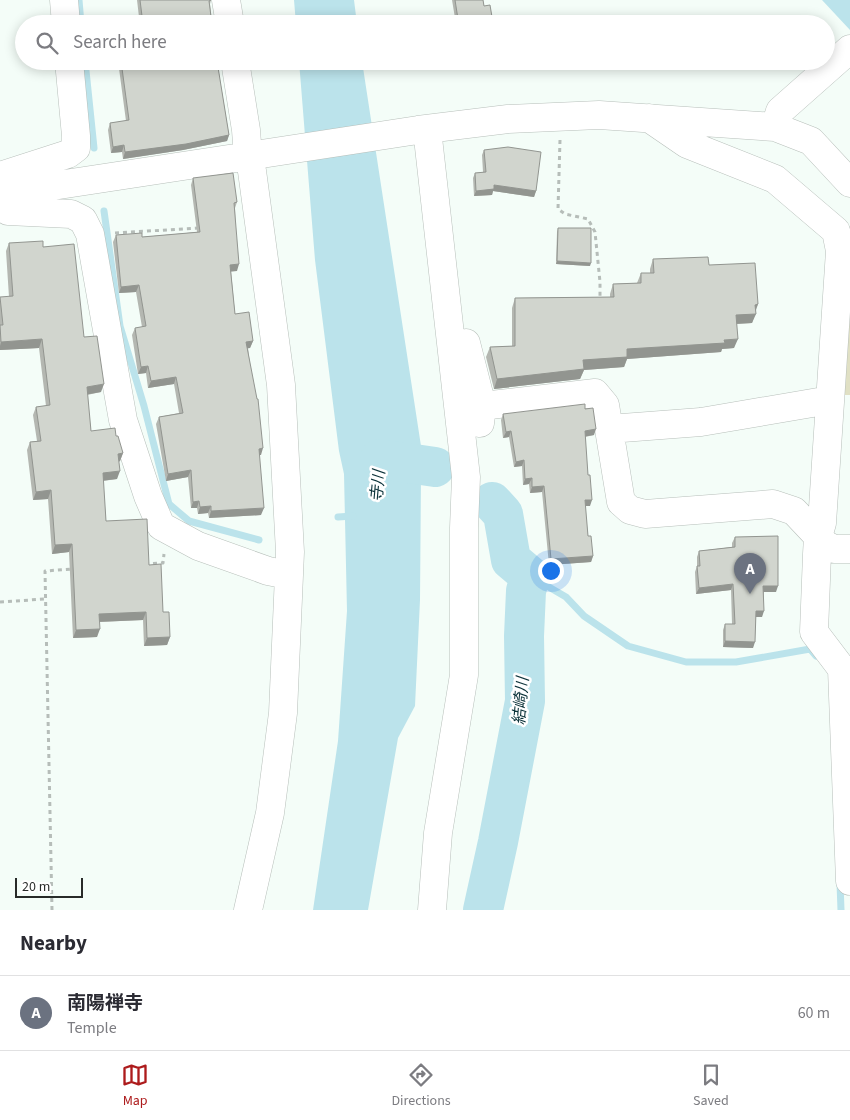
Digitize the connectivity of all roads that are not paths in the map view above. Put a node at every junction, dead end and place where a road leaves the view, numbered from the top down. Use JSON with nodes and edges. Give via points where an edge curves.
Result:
{"nodes":[{"id":1,"x":64,"y":0,"type":"edge"},
{"id":2,"x":226,"y":0,"type":"edge"},
{"id":3,"x":65,"y":15,"type":"edge"},
{"id":4,"x":228,"y":15,"type":"edge"},
{"id":5,"x":850,"y":49,"type":"edge"},
{"id":6,"x":835,"y":62,"type":"edge"},
{"id":7,"x":70,"y":70,"type":"edge"},
{"id":8,"x":236,"y":70,"type":"edge"},
{"id":9,"x":826,"y":70,"type":"edge"},
{"id":10,"x":649,"y":118,"type":"junction"},
{"id":11,"x":774,"y":127,"type":"junction"},
{"id":12,"x":423,"y":129,"type":"junction"},
{"id":13,"x":253,"y":156,"type":"junction"},
{"id":14,"x":0,"y":182,"type":"edge"},
{"id":15,"x":850,"y":183,"type":"edge"},
{"id":16,"x":0,"y":194,"type":"edge"},
{"id":17,"x":0,"y":202,"type":"edge"},
{"id":18,"x":448,"y":304,"type":"junction"},
{"id":19,"x":830,"y":400,"type":"junction"},
{"id":20,"x":482,"y":406,"type":"junction"},
{"id":21,"x":608,"y":429,"type":"junction"},
{"id":22,"x":466,"y":488,"type":"junction"},
{"id":23,"x":818,"y":537,"type":"junction"},
{"id":24,"x":850,"y":549,"type":"edge"},
{"id":25,"x":288,"y":574,"type":"junction"},
{"id":26,"x":850,"y":881,"type":"edge"},
{"id":27,"x":248,"y":910,"type":"edge"},
{"id":28,"x":432,"y":910,"type":"edge"}],
"edges":[{"from":1,"to":3,"type":"street"},
{"from":2,"to":4,"type":"street"},
{"from":5,"to":6,"type":"street"},
{"from":7,"to":14,"type":"street","via":[[76,148],[68,154],[3,176]]},
{"from":8,"to":13,"type":"street"},
{"from":9,"to":11,"type":"street","via":[[780,111]]},
{"from":10,"to":11,"type":"street"},
{"from":10,"to":12,"type":"street","via":[[599,115],[508,119]]},
{"from":10,"to":19,"type":"street","via":[[687,144],[775,179],[836,230],[840,251]]},
{"from":11,"to":15,"type":"street","via":[[811,141]]},
{"from":12,"to":13,"type":"street"},
{"from":12,"to":18,"type":"street"},
{"from":13,"to":16,"type":"street"},
{"from":13,"to":25,"type":"street","via":[[252,171],[281,385],[290,552]]},
{"from":17,"to":25,"type":"street","via":[[8,211],[71,214],[83,220],[90,234],[123,420],[161,526],[198,546],[268,571]]},
{"from":18,"to":20,"type":"street","via":[[460,317]]},
{"from":18,"to":22,"type":"street"},
{"from":19,"to":21,"type":"street","via":[[701,422]]},
{"from":19,"to":23,"type":"street","via":[[822,523]]},
{"from":20,"to":21,"type":"street","via":[[595,393],[605,405]]},
{"from":20,"to":22,"type":"street","via":[[476,478]]},
{"from":21,"to":23,"type":"street","via":[[620,502],[630,510],[645,514],[773,504],[794,511]]},
{"from":22,"to":28,"type":"street","via":[[464,675],[438,833]]},
{"from":23,"to":24,"type":"street","via":[[834,549]]},
{"from":23,"to":26,"type":"street","via":[[814,632],[842,669]]},
{"from":25,"to":27,"type":"street","via":[[283,713],[270,813]]}]}
